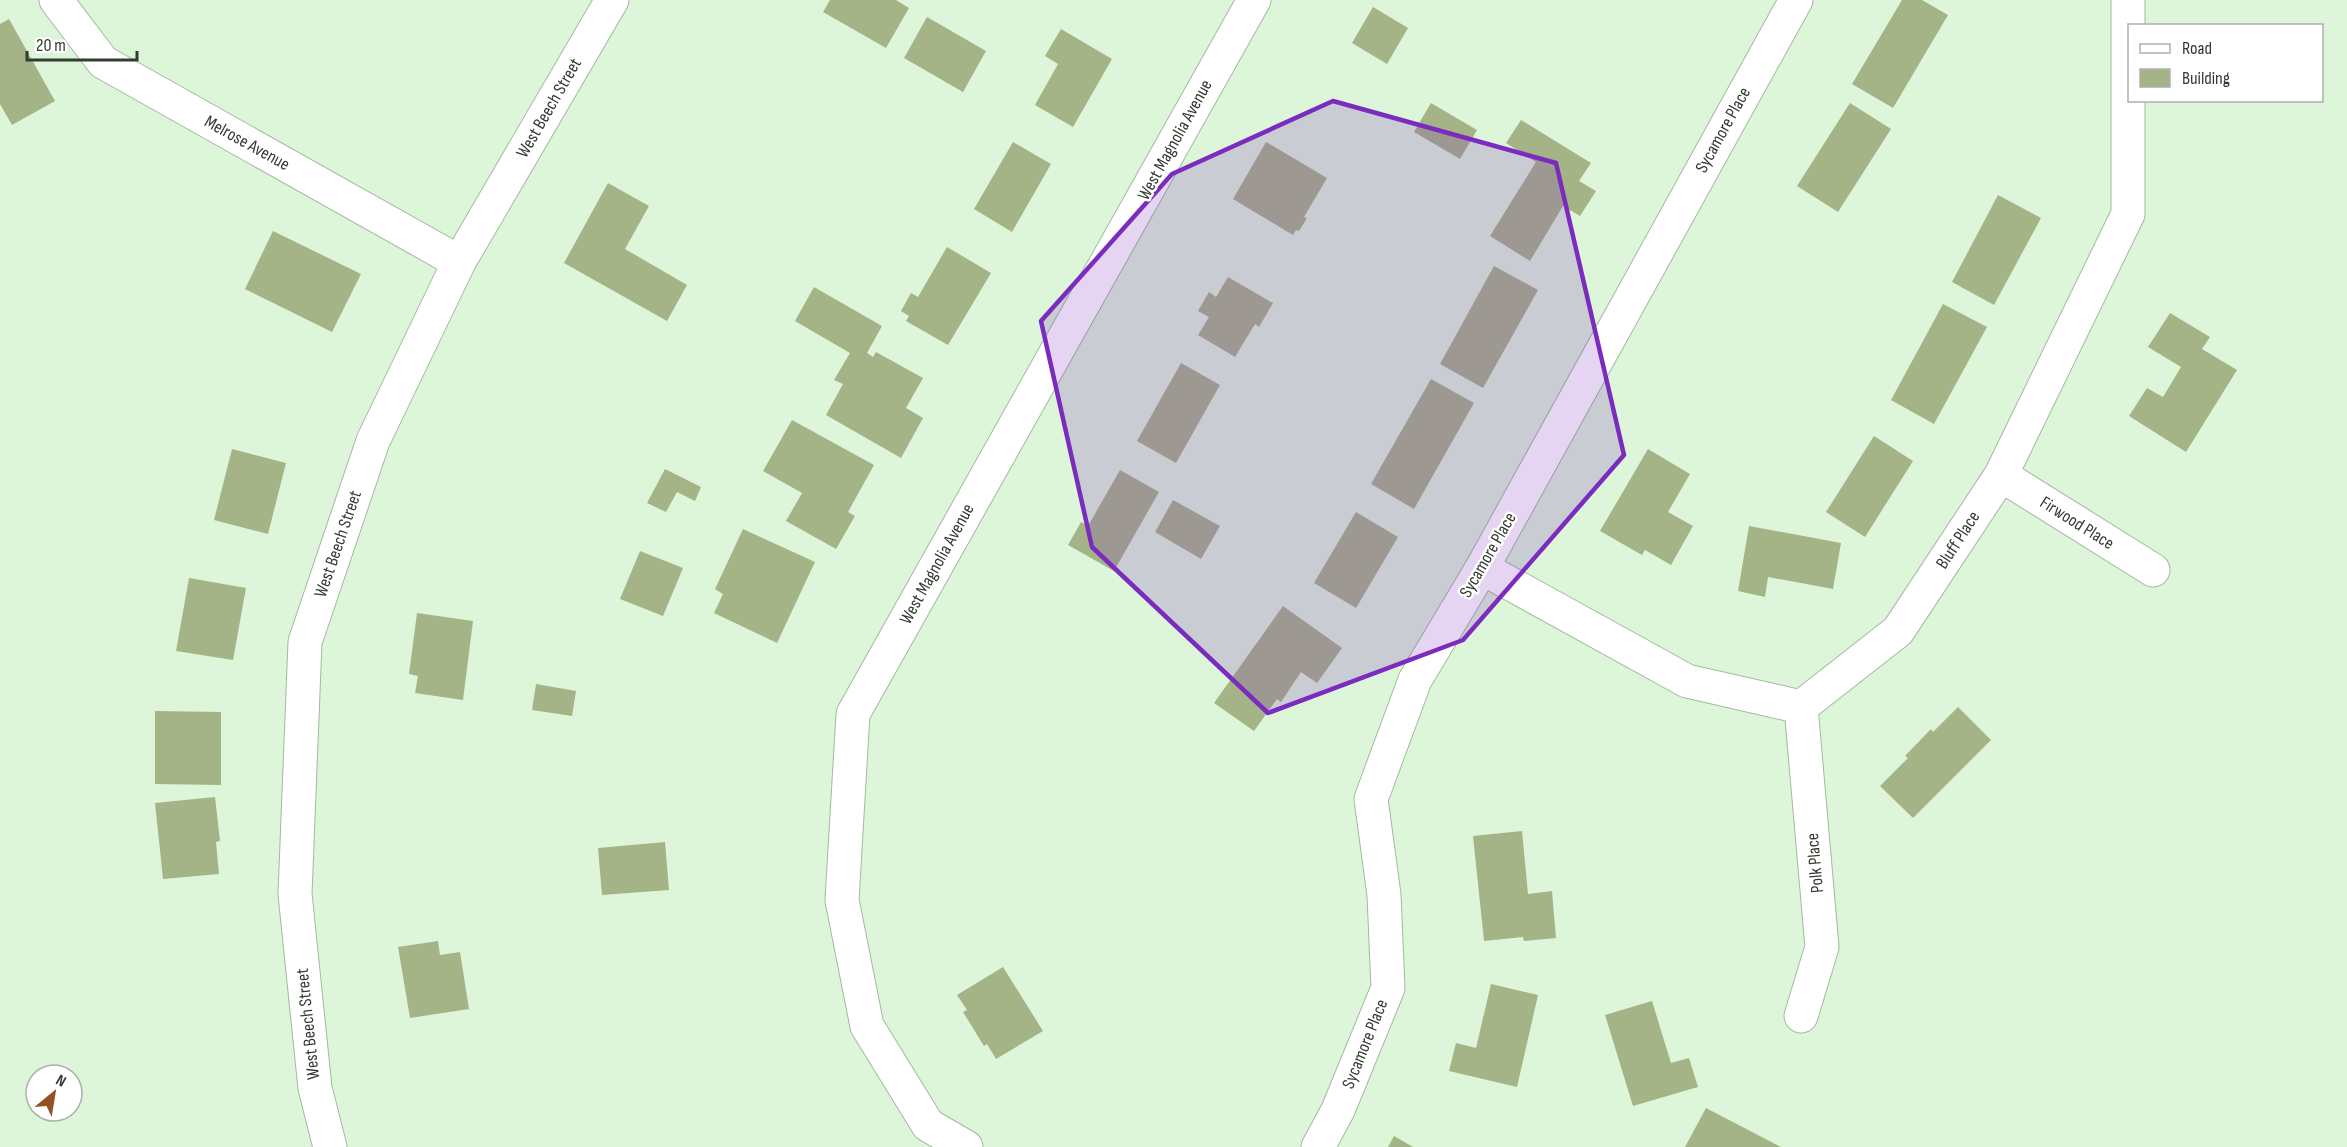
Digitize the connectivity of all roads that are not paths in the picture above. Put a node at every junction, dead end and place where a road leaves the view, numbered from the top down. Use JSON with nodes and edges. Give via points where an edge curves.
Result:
{"nodes":[{"id":1,"x":56,"y":0,"type":"edge"},
{"id":2,"x":612,"y":0,"type":"edge"},
{"id":3,"x":1254,"y":0,"type":"edge"},
{"id":4,"x":1796,"y":0,"type":"edge"},
{"id":5,"x":2128,"y":0,"type":"edge"},
{"id":6,"x":459,"y":262,"type":"junction"},
{"id":7,"x":2001,"y":475,"type":"junction"},
{"id":8,"x":1482,"y":568,"type":"junction"},
{"id":9,"x":2153,"y":570,"type":"dead end"},
{"id":10,"x":1801,"y":706,"type":"junction"},
{"id":11,"x":1801,"y":1016,"type":"dead end"},
{"id":12,"x":330,"y":1147,"type":"edge"},
{"id":13,"x":966,"y":1147,"type":"edge"},
{"id":14,"x":1318,"y":1147,"type":"edge"}],
"edges":[{"from":1,"to":6,"type":"street","name":"Melrose Avenue","via":[[103,62]]},
{"from":2,"to":6,"type":"street","name":"West Beech Street"},
{"from":3,"to":13,"type":"street","name":"West Magnolia Avenue","via":[[853,714],[842,900],[867,1026],[928,1125]]},
{"from":4,"to":8,"type":"street","name":"Sycamore Place"},
{"from":5,"to":7,"type":"street","name":"Bluff Place","via":[[2128,214]]},
{"from":6,"to":12,"type":"street","name":"West Beech Street","via":[[373,441],[305,642],[295,894],[315,1088]]},
{"from":7,"to":9,"type":"street","name":"Firwood Place"},
{"from":7,"to":10,"type":"street","name":"Bluff Place","via":[[1898,631]]},
{"from":8,"to":10,"type":"street","via":[[1687,681]]},
{"from":8,"to":14,"type":"street","name":"Sycamore Place","via":[[1415,680],[1371,799],[1384,895],[1388,988],[1338,1110]]},
{"from":10,"to":11,"type":"street","name":"Polk Place","via":[[1822,947]]}]}
